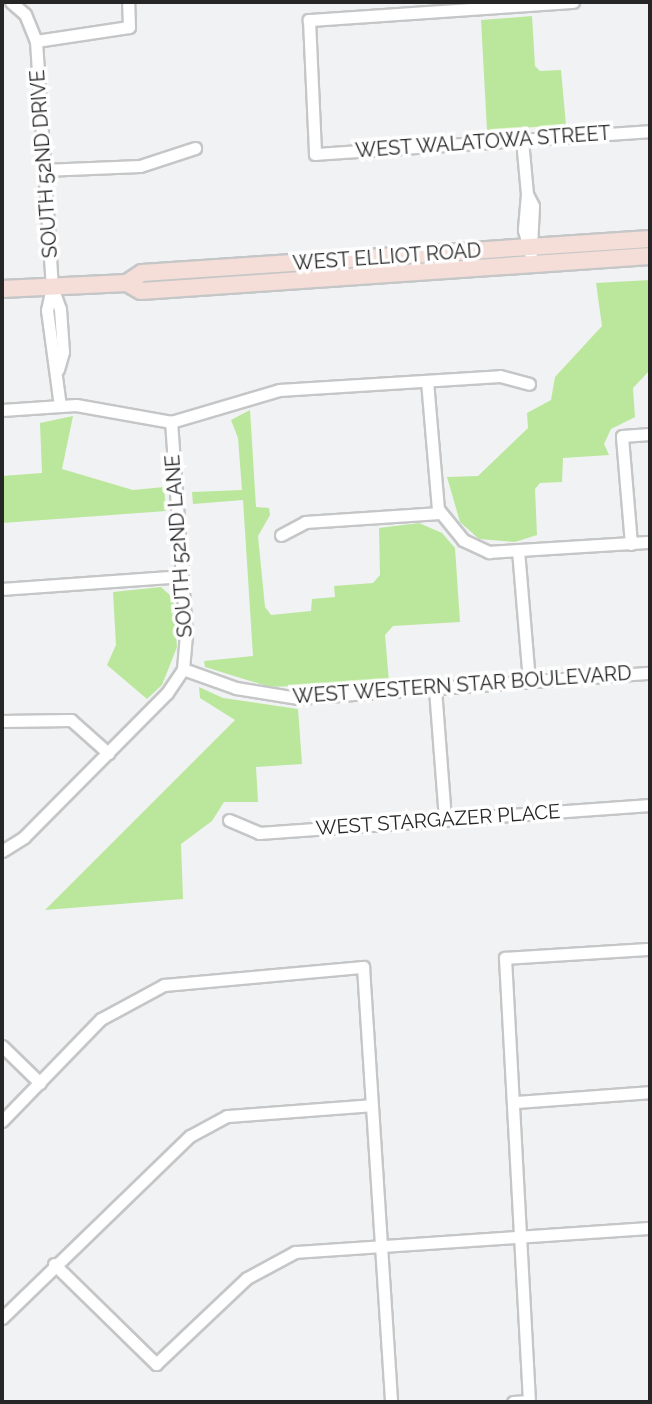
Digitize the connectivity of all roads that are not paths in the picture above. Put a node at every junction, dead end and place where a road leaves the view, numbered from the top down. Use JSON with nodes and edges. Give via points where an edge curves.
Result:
{"nodes":[{"id":1,"x":11,"y":2,"type":"edge"},
{"id":2,"x":128,"y":2,"type":"edge"},
{"id":3,"x":573,"y":2,"type":"edge"},
{"id":4,"x":515,"y":4,"type":"edge"},
{"id":5,"x":36,"y":41,"type":"junction"},
{"id":6,"x":650,"y":131,"type":"edge"},
{"id":7,"x":522,"y":140,"type":"junction"},
{"id":8,"x":195,"y":148,"type":"dead end"},
{"id":9,"x":43,"y":170,"type":"junction"},
{"id":10,"x":650,"y":239,"type":"edge"},
{"id":11,"x":532,"y":255,"type":"junction"},
{"id":12,"x":650,"y":256,"type":"edge"},
{"id":13,"x":52,"y":287,"type":"junction"},
{"id":14,"x":2,"y":289,"type":"edge"},
{"id":15,"x":427,"y":381,"type":"junction"},
{"id":16,"x":529,"y":384,"type":"dead end"},
{"id":17,"x":60,"y":406,"type":"junction"},
{"id":18,"x":2,"y":410,"type":"edge"},
{"id":19,"x":171,"y":422,"type":"junction"},
{"id":20,"x":650,"y":434,"type":"edge"},
{"id":21,"x":440,"y":513,"type":"junction"},
{"id":22,"x":281,"y":535,"type":"dead end"},
{"id":23,"x":650,"y":542,"type":"edge"},
{"id":24,"x":631,"y":544,"type":"junction"},
{"id":25,"x":518,"y":550,"type":"junction"},
{"id":26,"x":182,"y":576,"type":"junction"},
{"id":27,"x":2,"y":589,"type":"edge"},
{"id":28,"x":183,"y":669,"type":"junction"},
{"id":29,"x":650,"y":673,"type":"edge"},
{"id":30,"x":529,"y":682,"type":"junction"},
{"id":31,"x":435,"y":689,"type":"junction"},
{"id":32,"x":2,"y":721,"type":"edge"},
{"id":33,"x":108,"y":753,"type":"junction"},
{"id":34,"x":650,"y":805,"type":"edge"},
{"id":35,"x":229,"y":820,"type":"dead end"},
{"id":36,"x":445,"y":820,"type":"junction"},
{"id":37,"x":2,"y":851,"type":"edge"},
{"id":38,"x":650,"y":949,"type":"edge"},
{"id":39,"x":2,"y":1046,"type":"edge"},
{"id":40,"x":40,"y":1083,"type":"junction"},
{"id":41,"x":650,"y":1092,"type":"edge"},
{"id":42,"x":515,"y":1102,"type":"junction"},
{"id":43,"x":372,"y":1105,"type":"junction"},
{"id":44,"x":2,"y":1121,"type":"edge"},
{"id":45,"x":650,"y":1228,"type":"edge"},
{"id":46,"x":522,"y":1236,"type":"junction"},
{"id":47,"x":381,"y":1247,"type":"junction"},
{"id":48,"x":54,"y":1264,"type":"junction"},
{"id":49,"x":2,"y":1318,"type":"edge"},
{"id":50,"x":391,"y":1402,"type":"edge"},
{"id":51,"x":513,"y":1402,"type":"edge"}],
"edges":[{"from":1,"to":5,"type":"street","via":[[25,14]]},
{"from":2,"to":5,"type":"street","via":[[129,27]]},
{"from":3,"to":4,"type":"street"},
{"from":4,"to":7,"type":"street","name":"WEST WALATOWA STREET","via":[[309,20],[315,154]]},
{"from":5,"to":9,"type":"street","name":"SOUTH 52ND DRIVE"},
{"from":6,"to":7,"type":"street","name":"WEST WALATOWA STREET"},
{"from":7,"to":11,"type":"street","via":[[533,206]]},
{"from":8,"to":9,"type":"street","via":[[140,166]]},
{"from":9,"to":13,"type":"street","name":"SOUTH 52ND DRIVE"},
{"from":10,"to":11,"type":"main road","name":"WEST ELLIOT ROAD"},
{"from":11,"to":12,"type":"main road","name":"WEST ELLIOT ROAD"},
{"from":11,"to":13,"type":"main road","name":"WEST ELLIOT ROAD","via":[[141,291],[127,283]]},
{"from":13,"to":14,"type":"main road","name":"WEST ELLIOT ROAD"},
{"from":13,"to":17,"type":"street","name":"SOUTH 52ND DRIVE","via":[[47,310]]},
{"from":15,"to":16,"type":"street","via":[[500,376]]},
{"from":15,"to":19,"type":"street","via":[[266,392]]},
{"from":15,"to":21,"type":"street"},
{"from":17,"to":18,"type":"street"},
{"from":17,"to":19,"type":"street"},
{"from":19,"to":26,"type":"street","name":"SOUTH 52ND LANE"},
{"from":20,"to":24,"type":"street","via":[[622,436]]},
{"from":21,"to":22,"type":"street","via":[[305,522]]},
{"from":21,"to":25,"type":"street","via":[[474,548]]},
{"from":23,"to":24,"type":"street"},
{"from":24,"to":25,"type":"street"},
{"from":25,"to":30,"type":"street"},
{"from":26,"to":27,"type":"street"},
{"from":26,"to":28,"type":"street","name":"SOUTH 52ND LANE"},
{"from":28,"to":31,"type":"street","name":"WEST WESTERN STAR BOULEVARD","via":[[275,696]]},
{"from":28,"to":33,"type":"street"},
{"from":29,"to":30,"type":"street","name":"WEST WESTERN STAR BOULEVARD"},
{"from":30,"to":31,"type":"street","name":"WEST WESTERN STAR BOULEVARD"},
{"from":31,"to":36,"type":"street"},
{"from":32,"to":33,"type":"street","via":[[71,720]]},
{"from":33,"to":37,"type":"street","via":[[24,837]]},
{"from":34,"to":36,"type":"street","name":"WEST STARGAZER PLACE"},
{"from":35,"to":36,"type":"street","name":"WEST STARGAZER PLACE","via":[[259,833]]},
{"from":38,"to":42,"type":"street","via":[[505,958]]},
{"from":39,"to":40,"type":"street"},
{"from":40,"to":43,"type":"street","via":[[101,1019],[164,985],[363,967]]},
{"from":40,"to":44,"type":"street"},
{"from":41,"to":42,"type":"street"},
{"from":42,"to":46,"type":"street"},
{"from":43,"to":47,"type":"street"},
{"from":43,"to":48,"type":"street","via":[[227,1116],[190,1136]]},
{"from":45,"to":46,"type":"street"},
{"from":46,"to":47,"type":"street"},
{"from":46,"to":51,"type":"street","via":[[529,1401]]},
{"from":47,"to":48,"type":"street","via":[[295,1252],[247,1278],[156,1364]]},
{"from":47,"to":50,"type":"street"},
{"from":48,"to":49,"type":"street"}]}
